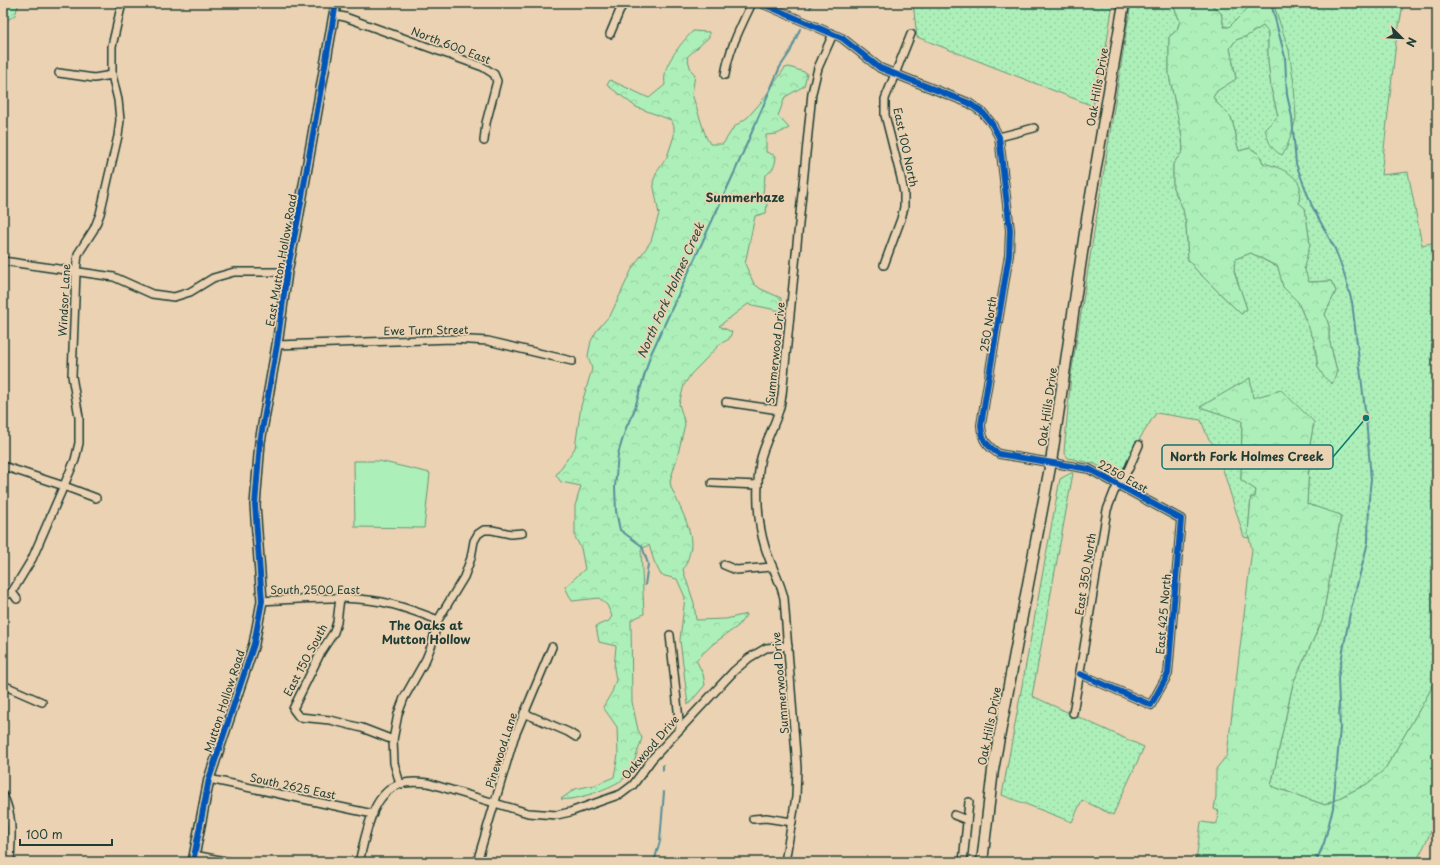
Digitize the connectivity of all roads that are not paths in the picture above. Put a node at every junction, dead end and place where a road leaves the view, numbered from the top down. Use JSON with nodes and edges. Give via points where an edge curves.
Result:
{"nodes":[{"id":1,"x":122,"y":3,"type":"edge"},
{"id":2,"x":336,"y":3,"type":"edge"},
{"id":3,"x":623,"y":3,"type":"edge"},
{"id":4,"x":752,"y":3,"type":"edge"},
{"id":5,"x":761,"y":3,"type":"edge"},
{"id":6,"x":1124,"y":3,"type":"edge"},
{"id":7,"x":335,"y":15,"type":"junction"},
{"id":8,"x":610,"y":34,"type":"dead end"},
{"id":9,"x":833,"y":34,"type":"junction"},
{"id":10,"x":911,"y":34,"type":"dead end"},
{"id":11,"x":59,"y":73,"type":"dead end"},
{"id":12,"x":895,"y":74,"type":"junction"},
{"id":13,"x":112,"y":75,"type":"junction"},
{"id":14,"x":726,"y":75,"type":"dead end"},
{"id":15,"x":1034,"y":128,"type":"dead end"},
{"id":16,"x":999,"y":137,"type":"junction"},
{"id":17,"x":484,"y":141,"type":"dead end"},
{"id":18,"x":3,"y":261,"type":"edge"},
{"id":19,"x":884,"y":265,"type":"dead end"},
{"id":20,"x":76,"y":272,"type":"junction"},
{"id":21,"x":287,"y":272,"type":"junction"},
{"id":22,"x":277,"y":345,"type":"junction"},
{"id":23,"x":572,"y":361,"type":"dead end"},
{"id":24,"x":726,"y":402,"type":"dead end"},
{"id":25,"x":780,"y":410,"type":"junction"},
{"id":26,"x":1139,"y":445,"type":"dead end"},
{"id":27,"x":1051,"y":462,"type":"junction"},
{"id":28,"x":3,"y":466,"type":"edge"},
{"id":29,"x":712,"y":483,"type":"dead end"},
{"id":30,"x":758,"y":485,"type":"junction"},
{"id":31,"x":1118,"y":485,"type":"junction"},
{"id":32,"x":64,"y":486,"type":"junction"},
{"id":33,"x":96,"y":498,"type":"dead end"},
{"id":34,"x":1181,"y":520,"type":"joint"},
{"id":35,"x":522,"y":533,"type":"dead end"},
{"id":36,"x":258,"y":545,"type":"joint"},
{"id":37,"x":724,"y":565,"type":"dead end"},
{"id":38,"x":772,"y":567,"type":"junction"},
{"id":39,"x":12,"y":592,"type":"junction"},
{"id":40,"x":3,"y":596,"type":"edge"},
{"id":41,"x":340,"y":598,"type":"junction"},
{"id":42,"x":16,"y":599,"type":"dead end"},
{"id":43,"x":262,"y":601,"type":"junction"},
{"id":44,"x":438,"y":620,"type":"junction"},
{"id":45,"x":670,"y":635,"type":"dead end"},
{"id":46,"x":788,"y":646,"type":"junction"},
{"id":47,"x":552,"y":647,"type":"dead end"},
{"id":48,"x":1080,"y":674,"type":"junction"},
{"id":49,"x":3,"y":685,"type":"edge"},
{"id":50,"x":42,"y":702,"type":"dead end"},
{"id":51,"x":1073,"y":713,"type":"dead end"},
{"id":52,"x":524,"y":714,"type":"junction"},
{"id":53,"x":680,"y":729,"type":"junction"},
{"id":54,"x":576,"y":737,"type":"dead end"},
{"id":55,"x":393,"y":740,"type":"junction"},
{"id":56,"x":209,"y":779,"type":"junction"},
{"id":57,"x":400,"y":784,"type":"junction"},
{"id":58,"x":3,"y":795,"type":"edge"},
{"id":59,"x":969,"y":802,"type":"dead end"},
{"id":60,"x":495,"y":803,"type":"junction"},
{"id":61,"x":373,"y":814,"type":"junction"},
{"id":62,"x":954,"y":815,"type":"dead end"},
{"id":63,"x":753,"y":819,"type":"dead end"},
{"id":64,"x":967,"y":820,"type":"junction"},
{"id":65,"x":792,"y":822,"type":"junction"},
{"id":66,"x":194,"y":858,"type":"edge"},
{"id":67,"x":10,"y":862,"type":"edge"},
{"id":68,"x":230,"y":862,"type":"edge"},
{"id":69,"x":359,"y":862,"type":"edge"},
{"id":70,"x":477,"y":862,"type":"edge"},
{"id":71,"x":785,"y":862,"type":"edge"},
{"id":72,"x":963,"y":862,"type":"edge"},
{"id":73,"x":982,"y":862,"type":"edge"}],
"edges":[{"from":1,"to":13,"type":"street","name":"Windsor Lane","via":[[112,46]]},
{"from":2,"to":7,"type":"street","name":"East Mutton Hollow Road"},
{"from":3,"to":8,"type":"street"},
{"from":4,"to":14,"type":"street","via":[[734,42],[727,62]]},
{"from":5,"to":9,"type":"street"},
{"from":6,"to":27,"type":"main road","name":"Oak Hills Drive","via":[[1087,219]]},
{"from":7,"to":17,"type":"street","name":"North 600 East","via":[[482,67],[494,74],[497,81]]},
{"from":7,"to":21,"type":"street","name":"East Mutton Hollow Road"},
{"from":9,"to":12,"type":"street","via":[[852,45],[869,61]]},
{"from":9,"to":25,"type":"street","name":"Summerwood Drive","via":[[818,68],[812,93]]},
{"from":10,"to":12,"type":"street","name":"East 100 North"},
{"from":11,"to":13,"type":"street","via":[[94,78]]},
{"from":12,"to":16,"type":"street","via":[[969,103],[983,113]]},
{"from":12,"to":19,"type":"street","name":"East 100 North","via":[[885,99],[885,115],[901,178],[904,207]]},
{"from":13,"to":20,"type":"street","name":"Windsor Lane","via":[[120,120],[118,136],[100,214],[78,254]]},
{"from":15,"to":16,"type":"street"},
{"from":16,"to":27,"type":"street","name":"250 North","via":[[1010,230],[1009,255],[981,424],[982,437],[990,448],[999,454]]},
{"from":18,"to":20,"type":"street"},
{"from":20,"to":21,"type":"street","via":[[114,277],[152,294],[174,297],[190,292],[213,278],[234,272]]},
{"from":20,"to":32,"type":"street","name":"Windsor Lane","via":[[72,376],[79,417],[79,443]]},
{"from":21,"to":22,"type":"street","name":"East Mutton Hollow Road"},
{"from":22,"to":23,"type":"street","name":"Ewe Turn Street","via":[[455,339],[488,341]]},
{"from":22,"to":36,"type":"street","name":"East Mutton Hollow Road","via":[[257,463],[255,505]]},
{"from":24,"to":25,"type":"street"},
{"from":25,"to":30,"type":"street","name":"Summerwood Drive","via":[[768,436]]},
{"from":26,"to":31,"type":"street","name":"East 350 North"},
{"from":27,"to":31,"type":"street","name":"2250 East","via":[[1089,469]]},
{"from":27,"to":73,"type":"main road","name":"Oak Hills Drive","via":[[992,770]]},
{"from":28,"to":32,"type":"street"},
{"from":29,"to":30,"type":"street"},
{"from":30,"to":38,"type":"street","name":"Summerwood Drive","via":[[759,517]]},
{"from":31,"to":34,"type":"street","name":"2250 East"},
{"from":31,"to":48,"type":"street","name":"East 350 North","via":[[1107,510]]},
{"from":32,"to":33,"type":"street"},
{"from":32,"to":39,"type":"street","name":"Windsor Lane","via":[[32,559]]},
{"from":34,"to":48,"type":"street","name":"East 425 North","via":[[1168,674],[1151,705]]},
{"from":35,"to":44,"type":"street","via":[[484,530],[478,534],[464,577]]},
{"from":36,"to":43,"type":"street","name":"Mutton Hollow Road"},
{"from":37,"to":38,"type":"street","via":[[736,570]]},
{"from":38,"to":46,"type":"street","name":"Summerwood Drive","via":[[781,584],[784,598]]},
{"from":39,"to":40,"type":"street"},
{"from":39,"to":42,"type":"street"},
{"from":41,"to":43,"type":"street","name":"South 2500 East"},
{"from":41,"to":44,"type":"street","name":"South 2500 East","via":[[382,602]]},
{"from":41,"to":55,"type":"street","name":"East 150 South","via":[[334,632],[321,652],[293,709],[299,717],[330,720],[362,728]]},
{"from":43,"to":56,"type":"street","name":"Mutton Hollow Road","via":[[254,644]]},
{"from":44,"to":55,"type":"street","via":[[426,659],[398,714]]},
{"from":45,"to":53,"type":"street"},
{"from":46,"to":53,"type":"street","name":"Oakwood Drive","via":[[766,648],[749,658]]},
{"from":46,"to":65,"type":"street","name":"Summerwood Drive","via":[[797,768]]},
{"from":47,"to":52,"type":"street","name":"Pinewood Lane"},
{"from":48,"to":51,"type":"street","name":"East 350 North"},
{"from":49,"to":50,"type":"street"},
{"from":52,"to":54,"type":"street"},
{"from":52,"to":60,"type":"street","name":"Pinewood Lane","via":[[514,738]]},
{"from":53,"to":60,"type":"street","name":"Oakwood Drive","via":[[652,759],[633,785],[621,794],[557,815],[528,813]]},
{"from":55,"to":57,"type":"street","via":[[394,763]]},
{"from":56,"to":61,"type":"street","name":"South 2625 East"},
{"from":56,"to":66,"type":"street","name":"Mutton Hollow Road"},
{"from":57,"to":60,"type":"street","name":"Oakwood Drive","via":[[428,783]]},
{"from":57,"to":61,"type":"street","via":[[387,791],[378,801]]},
{"from":58,"to":67,"type":"street","via":[[10,812]]},
{"from":59,"to":64,"type":"street"},
{"from":60,"to":70,"type":"street","name":"Pinewood Lane"},
{"from":61,"to":69,"type":"street"},
{"from":62,"to":64,"type":"street"},
{"from":63,"to":65,"type":"street"},
{"from":64,"to":72,"type":"street"},
{"from":65,"to":71,"type":"street","name":"Summerwood Drive"},
{"from":66,"to":68,"type":"street"}]}
